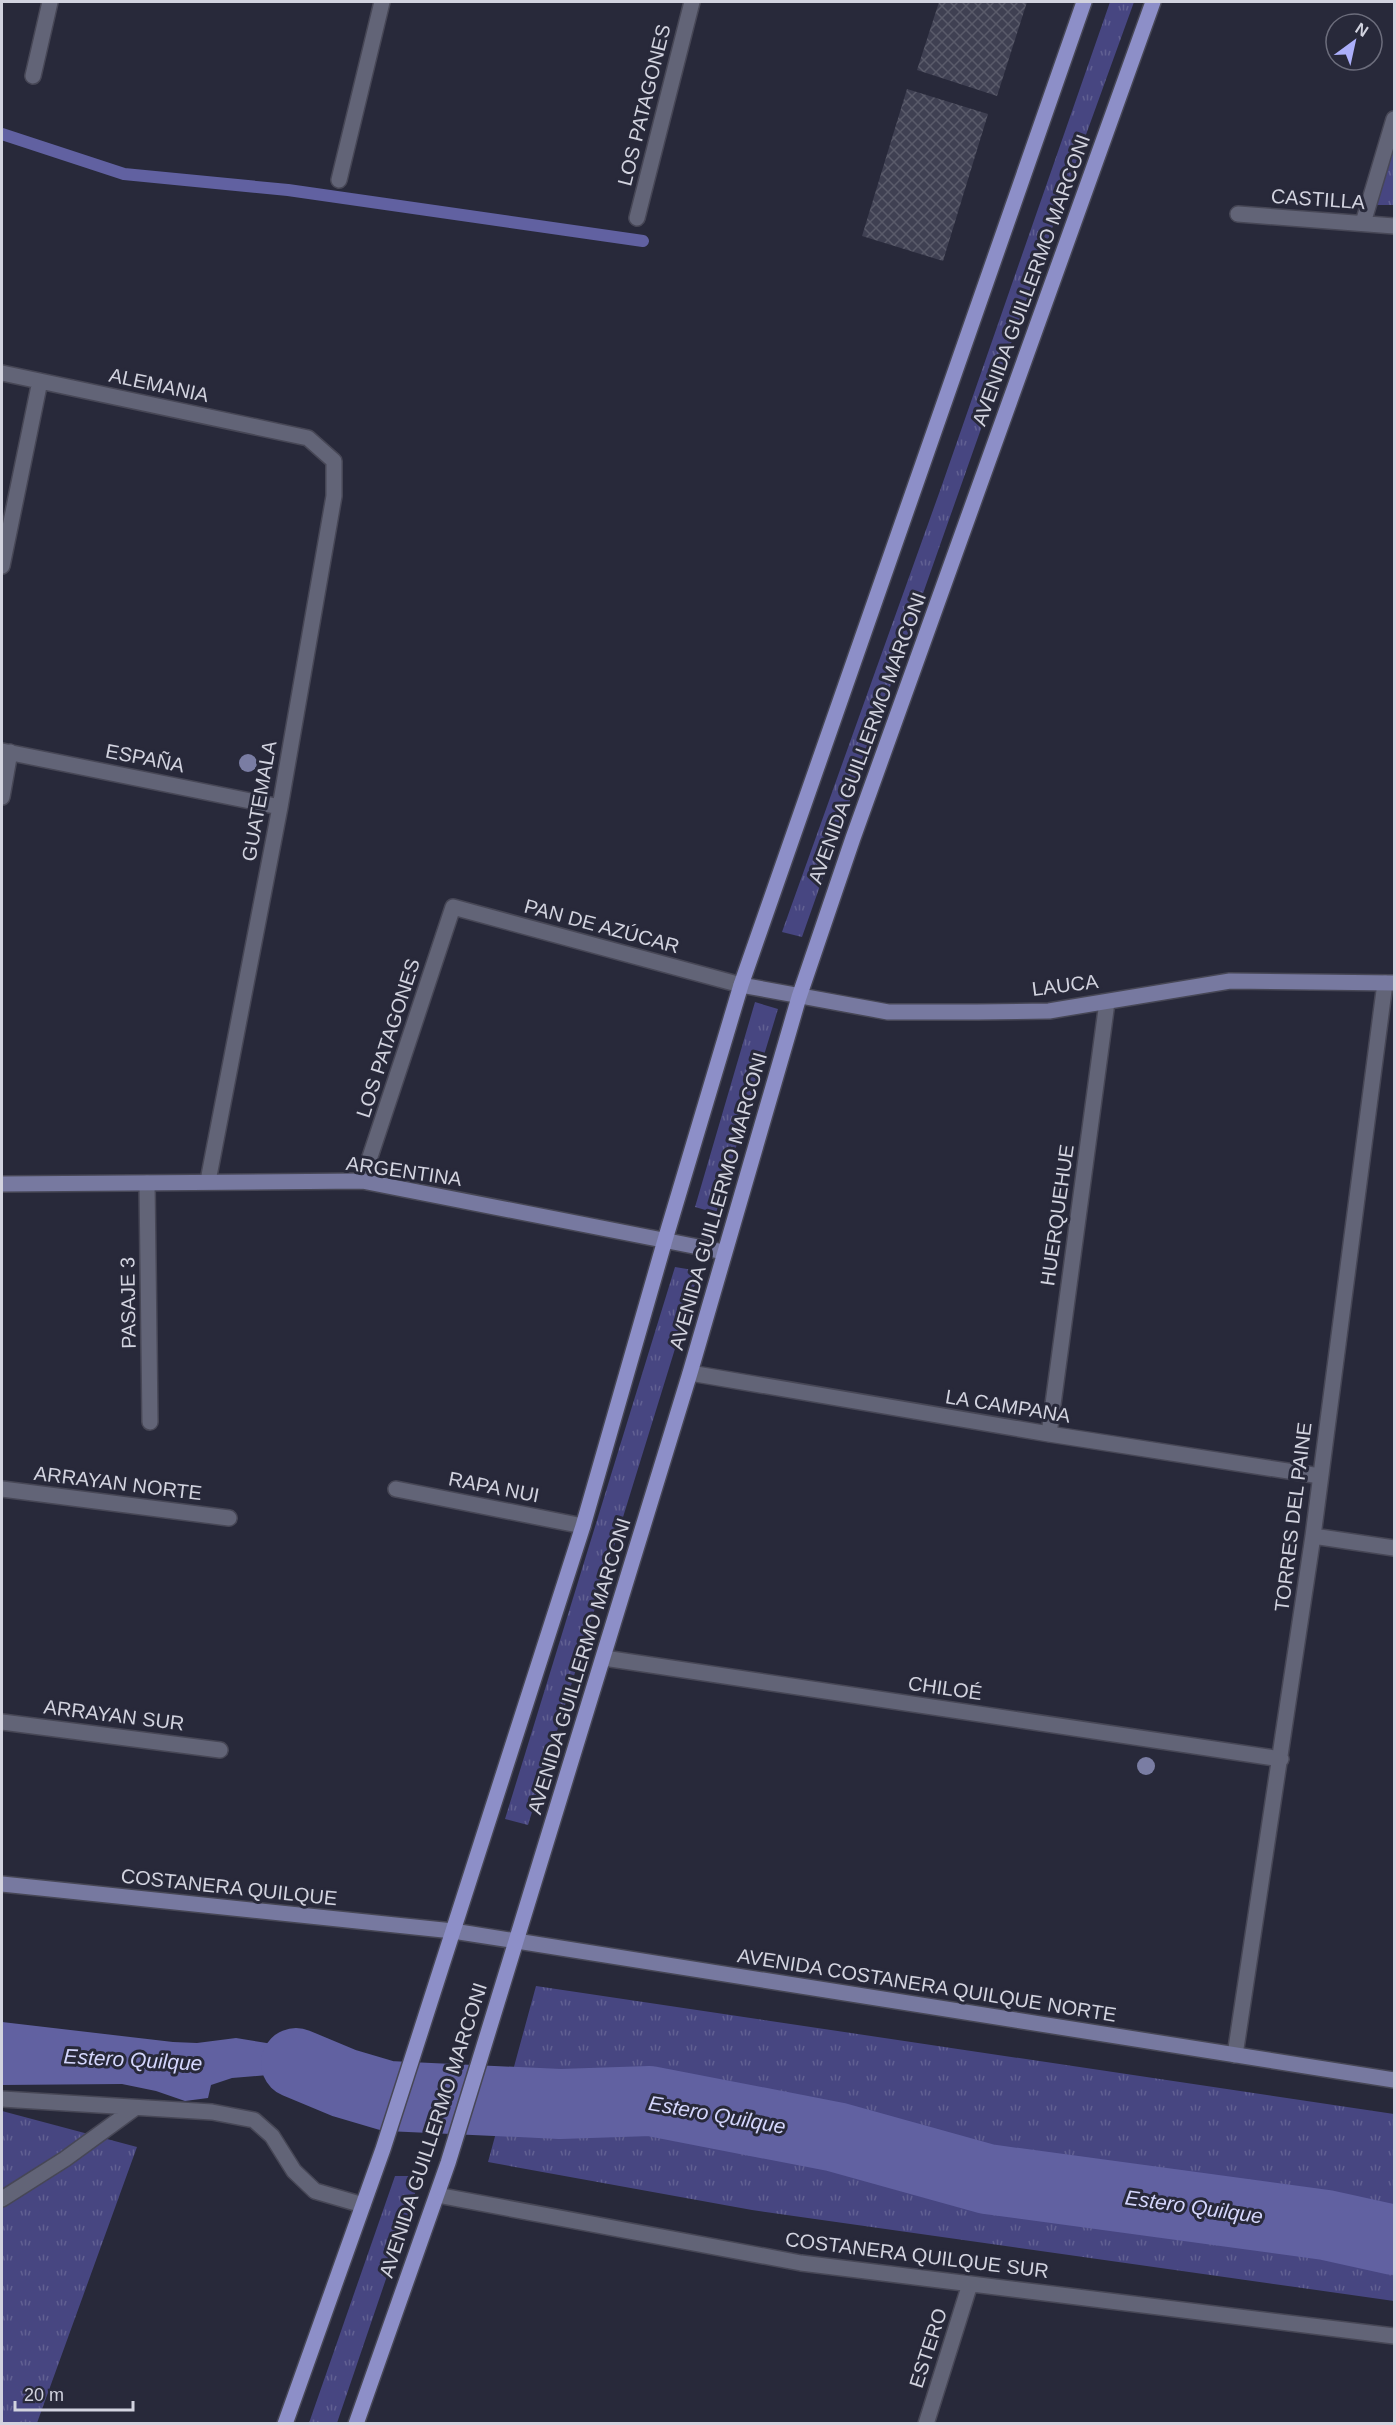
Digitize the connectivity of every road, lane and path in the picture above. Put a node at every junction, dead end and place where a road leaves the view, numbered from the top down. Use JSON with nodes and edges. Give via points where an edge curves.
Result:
{"nodes":[{"id":1,"x":50,"y":2,"type":"edge"},
{"id":2,"x":382,"y":2,"type":"edge"},
{"id":3,"x":692,"y":2,"type":"edge"},
{"id":4,"x":1084,"y":2,"type":"edge"},
{"id":5,"x":1154,"y":2,"type":"edge"},
{"id":6,"x":33,"y":76,"type":"dead end"},
{"id":7,"x":1395,"y":119,"type":"edge"},
{"id":8,"x":339,"y":180,"type":"dead end"},
{"id":9,"x":1238,"y":214,"type":"dead end"},
{"id":10,"x":637,"y":218,"type":"dead end"},
{"id":11,"x":1363,"y":224,"type":"junction"},
{"id":12,"x":1395,"y":226,"type":"edge"},
{"id":13,"x":2,"y":373,"type":"edge"},
{"id":14,"x":40,"y":381,"type":"junction"},
{"id":15,"x":308,"y":438,"type":"joint"},
{"id":16,"x":2,"y":566,"type":"edge"},
{"id":17,"x":6,"y":752,"type":"edge"},
{"id":18,"x":2,"y":797,"type":"edge"},
{"id":19,"x":280,"y":807,"type":"junction"},
{"id":20,"x":453,"y":907,"type":"joint"},
{"id":21,"x":1390,"y":983,"type":"edge"},
{"id":22,"x":741,"y":985,"type":"junction"},
{"id":23,"x":799,"y":997,"type":"junction"},
{"id":24,"x":1107,"y":1002,"type":"junction"},
{"id":25,"x":208,"y":1181,"type":"junction"},
{"id":26,"x":362,"y":1181,"type":"junction"},
{"id":27,"x":147,"y":1183,"type":"junction"},
{"id":28,"x":2,"y":1184,"type":"edge"},
{"id":29,"x":665,"y":1240,"type":"junction"},
{"id":30,"x":724,"y":1252,"type":"junction"},
{"id":31,"x":690,"y":1373,"type":"junction"},
{"id":32,"x":150,"y":1422,"type":"dead end"},
{"id":33,"x":1049,"y":1434,"type":"junction"},
{"id":34,"x":1320,"y":1476,"type":"junction"},
{"id":35,"x":2,"y":1489,"type":"edge"},
{"id":36,"x":396,"y":1489,"type":"dead end"},
{"id":37,"x":229,"y":1518,"type":"dead end"},
{"id":38,"x":583,"y":1526,"type":"junction"},
{"id":39,"x":1313,"y":1536,"type":"junction"},
{"id":40,"x":1395,"y":1548,"type":"edge"},
{"id":41,"x":604,"y":1658,"type":"junction"},
{"id":42,"x":2,"y":1722,"type":"edge"},
{"id":43,"x":220,"y":1750,"type":"dead end"},
{"id":44,"x":1281,"y":1759,"type":"junction"},
{"id":45,"x":2,"y":1884,"type":"edge"},
{"id":46,"x":453,"y":1931,"type":"junction"},
{"id":47,"x":515,"y":1941,"type":"junction"},
{"id":48,"x":1235,"y":2055,"type":"junction"},
{"id":49,"x":1395,"y":2080,"type":"edge"},
{"id":50,"x":2,"y":2099,"type":"edge"},
{"id":51,"x":135,"y":2108,"type":"junction"},
{"id":52,"x":437,"y":2194,"type":"junction"},
{"id":53,"x":2,"y":2199,"type":"edge"},
{"id":54,"x":363,"y":2205,"type":"junction"},
{"id":55,"x":970,"y":2284,"type":"junction"},
{"id":56,"x":1395,"y":2337,"type":"edge"},
{"id":57,"x":285,"y":2424,"type":"edge"},
{"id":58,"x":356,"y":2424,"type":"edge"},
{"id":59,"x":926,"y":2424,"type":"edge"}],
"edges":[{"from":1,"to":6,"type":"street"},
{"from":2,"to":8,"type":"street"},
{"from":3,"to":10,"type":"street","name":"LOS PATAGONES"},
{"from":4,"to":22,"type":"main road","name":"AVENIDA GUILLERMO MARCONI"},
{"from":5,"to":23,"type":"main road","name":"AVENIDA GUILLERMO MARCONI"},
{"from":7,"to":11,"type":"street"},
{"from":9,"to":11,"type":"street","name":"CASTILLA"},
{"from":11,"to":12,"type":"street","name":"CASTILLA"},
{"from":13,"to":14,"type":"street","name":"ALEMANIA"},
{"from":14,"to":15,"type":"street","name":"ALEMANIA"},
{"from":14,"to":16,"type":"street"},
{"from":15,"to":19,"type":"street","name":"GUATEMALA","via":[[334,462],[334,495]]},
{"from":17,"to":18,"type":"street"},
{"from":17,"to":19,"type":"street","name":"ESPAÑA"},
{"from":19,"to":25,"type":"street","name":"GUATEMALA"},
{"from":20,"to":22,"type":"street","name":"PAN DE AZÚCAR"},
{"from":20,"to":26,"type":"street","name":"LOS PATAGONES"},
{"from":21,"to":24,"type":"main road","name":"LAUCA","via":[[1230,981]]},
{"from":21,"to":34,"type":"street","name":"TORRES DEL PAINE"},
{"from":22,"to":23,"type":"main road","name":"LAUCA"},
{"from":22,"to":29,"type":"main road","name":"AVENIDA GUILLERMO MARCONI"},
{"from":23,"to":24,"type":"main road","name":"LAUCA","via":[[888,1012],[1049,1011]]},
{"from":23,"to":30,"type":"main road","name":"AVENIDA GUILLERMO MARCONI"},
{"from":24,"to":33,"type":"street","name":"HUERQUEHUE"},
{"from":25,"to":26,"type":"main road","name":"ARGENTINA"},
{"from":25,"to":27,"type":"main road","name":"ARGENTINA"},
{"from":26,"to":29,"type":"main road","name":"ARGENTINA"},
{"from":27,"to":28,"type":"main road","name":"ARGENTINA"},
{"from":27,"to":32,"type":"street","name":"PASAJE 3"},
{"from":29,"to":30,"type":"main road","name":"ARGENTINA"},
{"from":29,"to":38,"type":"main road","name":"AVENIDA GUILLERMO MARCONI"},
{"from":30,"to":31,"type":"main road","name":"AVENIDA GUILLERMO MARCONI"},
{"from":31,"to":33,"type":"street","name":"LA CAMPANA"},
{"from":31,"to":41,"type":"main road","name":"AVENIDA GUILLERMO MARCONI"},
{"from":33,"to":34,"type":"street","name":"LA CAMPANA"},
{"from":34,"to":39,"type":"street","name":"TORRES DEL PAINE"},
{"from":35,"to":37,"type":"street","name":"ARRAYAN NORTE"},
{"from":36,"to":38,"type":"street","name":"RAPA NUI"},
{"from":38,"to":46,"type":"main road","name":"AVENIDA GUILLERMO MARCONI"},
{"from":39,"to":40,"type":"street"},
{"from":39,"to":44,"type":"street","name":"TORRES DEL PAINE"},
{"from":41,"to":44,"type":"street","name":"CHILOÉ"},
{"from":41,"to":47,"type":"main road","name":"AVENIDA GUILLERMO MARCONI"},
{"from":42,"to":43,"type":"street","name":"ARRAYAN SUR"},
{"from":44,"to":48,"type":"street","name":"TORRES DEL PAINE"},
{"from":45,"to":46,"type":"main road","name":"COSTANERA QUILQUE"},
{"from":46,"to":47,"type":"main road","name":"AVENIDA COSTANERA QUILQUE NORTE"},
{"from":46,"to":54,"type":"main road","name":"AVENIDA GUILLERMO MARCONI"},
{"from":47,"to":48,"type":"main road","name":"AVENIDA COSTANERA QUILQUE NORTE"},
{"from":47,"to":52,"type":"main road","name":"AVENIDA GUILLERMO MARCONI"},
{"from":48,"to":49,"type":"main road","name":"AVENIDA COSTANERA QUILQUE NORTE"},
{"from":50,"to":51,"type":"street"},
{"from":51,"to":53,"type":"street"},
{"from":51,"to":54,"type":"street","via":[[212,2112],[254,2120],[272,2136],[294,2171],[315,2191]]},
{"from":52,"to":55,"type":"street","name":"COSTANERA QUILQUE SUR","via":[[801,2263]]},
{"from":52,"to":58,"type":"main road","name":"AVENIDA GUILLERMO MARCONI"},
{"from":54,"to":57,"type":"main road","name":"AVENIDA GUILLERMO MARCONI"},
{"from":55,"to":56,"type":"street","name":"COSTANERA QUILQUE SUR"},
{"from":55,"to":59,"type":"street","name":"ESTERO"}]}
